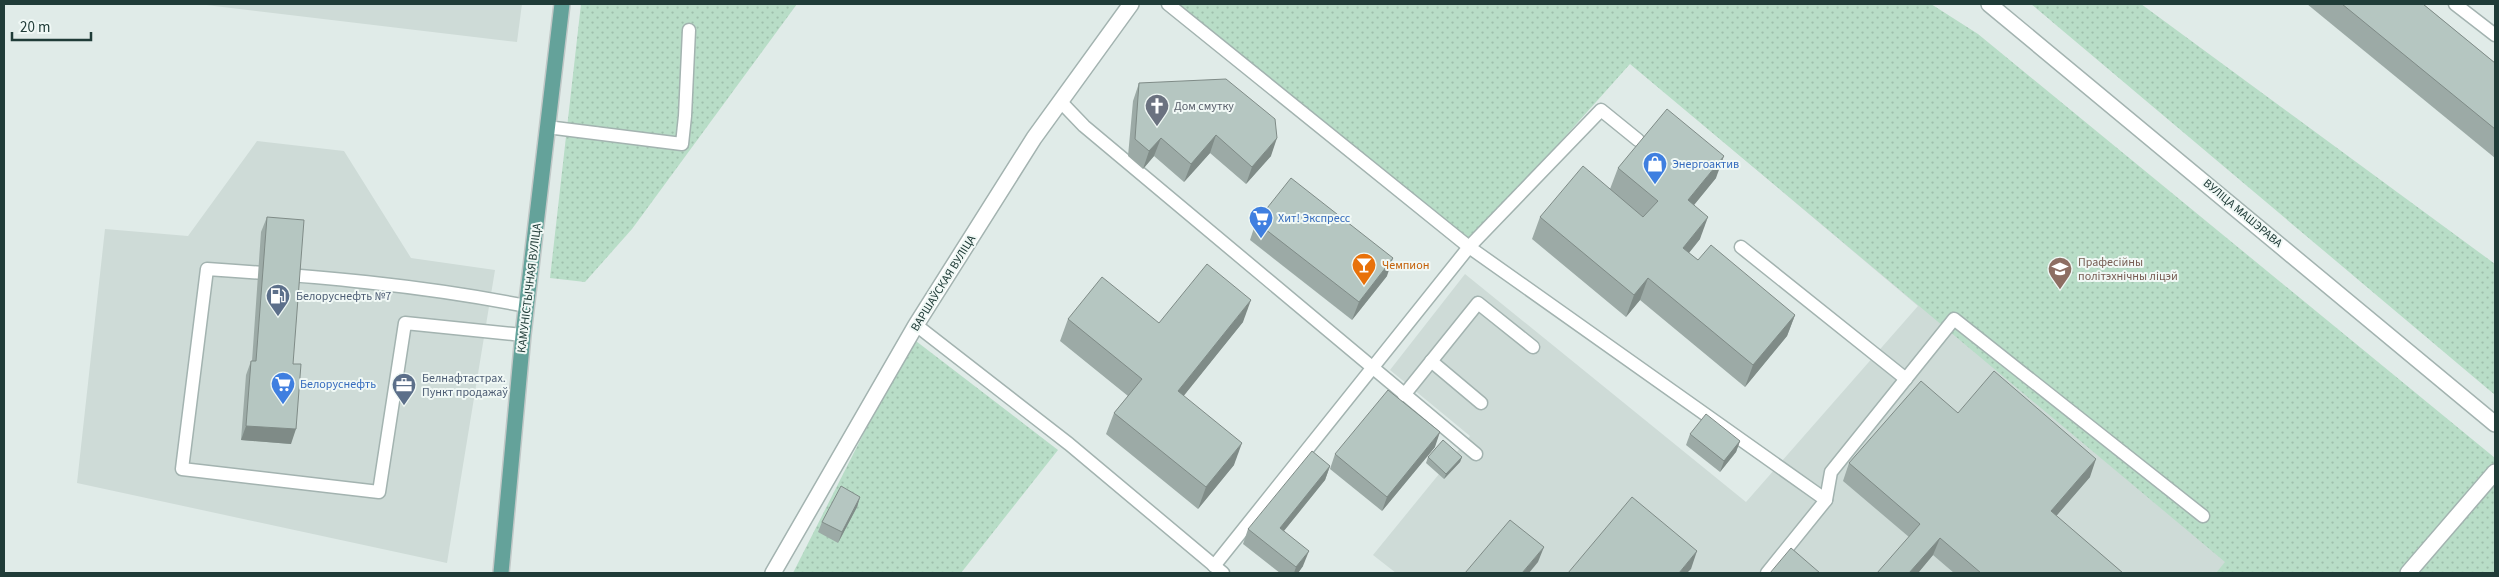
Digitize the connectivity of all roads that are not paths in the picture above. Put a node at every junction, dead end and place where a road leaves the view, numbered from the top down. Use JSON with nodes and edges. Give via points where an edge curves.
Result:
{"nodes":[{"id":1,"x":562,"y":4,"type":"edge"},
{"id":2,"x":1131,"y":4,"type":"edge"},
{"id":3,"x":1168,"y":4,"type":"edge"},
{"id":4,"x":1989,"y":4,"type":"edge"},
{"id":5,"x":2455,"y":4,"type":"edge"},
{"id":6,"x":689,"y":30,"type":"dead end"},
{"id":7,"x":2495,"y":35,"type":"edge"},
{"id":8,"x":1060,"y":101,"type":"junction"},
{"id":9,"x":547,"y":127,"type":"junction"},
{"id":10,"x":1638,"y":140,"type":"dead end"},
{"id":11,"x":1741,"y":247,"type":"dead end"},
{"id":12,"x":1469,"y":248,"type":"junction"},
{"id":13,"x":526,"y":306,"type":"junction"},
{"id":14,"x":916,"y":325,"type":"junction"},
{"id":15,"x":523,"y":336,"type":"junction"},
{"id":16,"x":1533,"y":347,"type":"dead end"},
{"id":17,"x":1431,"y":361,"type":"junction"},
{"id":18,"x":1374,"y":369,"type":"junction"},
{"id":19,"x":1906,"y":379,"type":"junction"},
{"id":20,"x":1404,"y":394,"type":"junction"},
{"id":21,"x":1480,"y":403,"type":"dead end"},
{"id":22,"x":2495,"y":424,"type":"edge"},
{"id":23,"x":1476,"y":454,"type":"dead end"},
{"id":24,"x":2495,"y":472,"type":"edge"},
{"id":25,"x":1826,"y":500,"type":"junction"},
{"id":26,"x":2203,"y":516,"type":"dead end"},
{"id":27,"x":1218,"y":570,"type":"edge"},
{"id":28,"x":501,"y":573,"type":"edge"},
{"id":29,"x":773,"y":573,"type":"edge"},
{"id":30,"x":1767,"y":573,"type":"edge"},
{"id":31,"x":2408,"y":573,"type":"edge"}],
"edges":[{"from":1,"to":9,"type":"main road","name":"КАМУНІСТЫЧНАЯ ВУЛІЦА"},
{"from":2,"to":8,"type":"street","name":"ВАРШАЎСКАЯ ВУЛІЦА"},
{"from":3,"to":12,"type":"lane"},
{"from":4,"to":22,"type":"street","name":"ВУЛІЦА МАШЭРАВА"},
{"from":5,"to":7,"type":"lane"},
{"from":6,"to":9,"type":"lane","via":[[682,144]]},
{"from":8,"to":14,"type":"street","name":"ВАРШАЎСКАЯ ВУЛІЦА"},
{"from":8,"to":18,"type":"lane","via":[[1084,126]]},
{"from":9,"to":13,"type":"main road","name":"КАМУНІСТЫЧНАЯ ВУЛІЦА"},
{"from":10,"to":12,"type":"lane","via":[[1601,110]]},
{"from":11,"to":19,"type":"lane"},
{"from":12,"to":18,"type":"lane"},
{"from":12,"to":25,"type":"lane"},
{"from":13,"to":15,"type":"main road","name":"КАМУНІСТЫЧНАЯ ВУЛІЦА"},
{"from":13,"to":15,"type":"lane","via":[[454,292],[296,274],[207,269],[182,469],[379,492],[405,323]]},
{"from":14,"to":27,"type":"lane","via":[[1069,444]]},
{"from":14,"to":29,"type":"street","name":"ВАРШАЎСКАЯ ВУЛІЦА"},
{"from":15,"to":28,"type":"main road","name":"КАМУНІСТЫЧНАЯ ВУЛІЦА"},
{"from":16,"to":17,"type":"lane","via":[[1478,304]]},
{"from":17,"to":20,"type":"lane"},
{"from":17,"to":21,"type":"lane"},
{"from":18,"to":20,"type":"lane"},
{"from":18,"to":27,"type":"lane"},
{"from":19,"to":25,"type":"lane","via":[[1831,472]]},
{"from":19,"to":26,"type":"lane","via":[[1954,319]]},
{"from":20,"to":23,"type":"lane"},
{"from":24,"to":31,"type":"street"},
{"from":25,"to":30,"type":"lane"}]}
